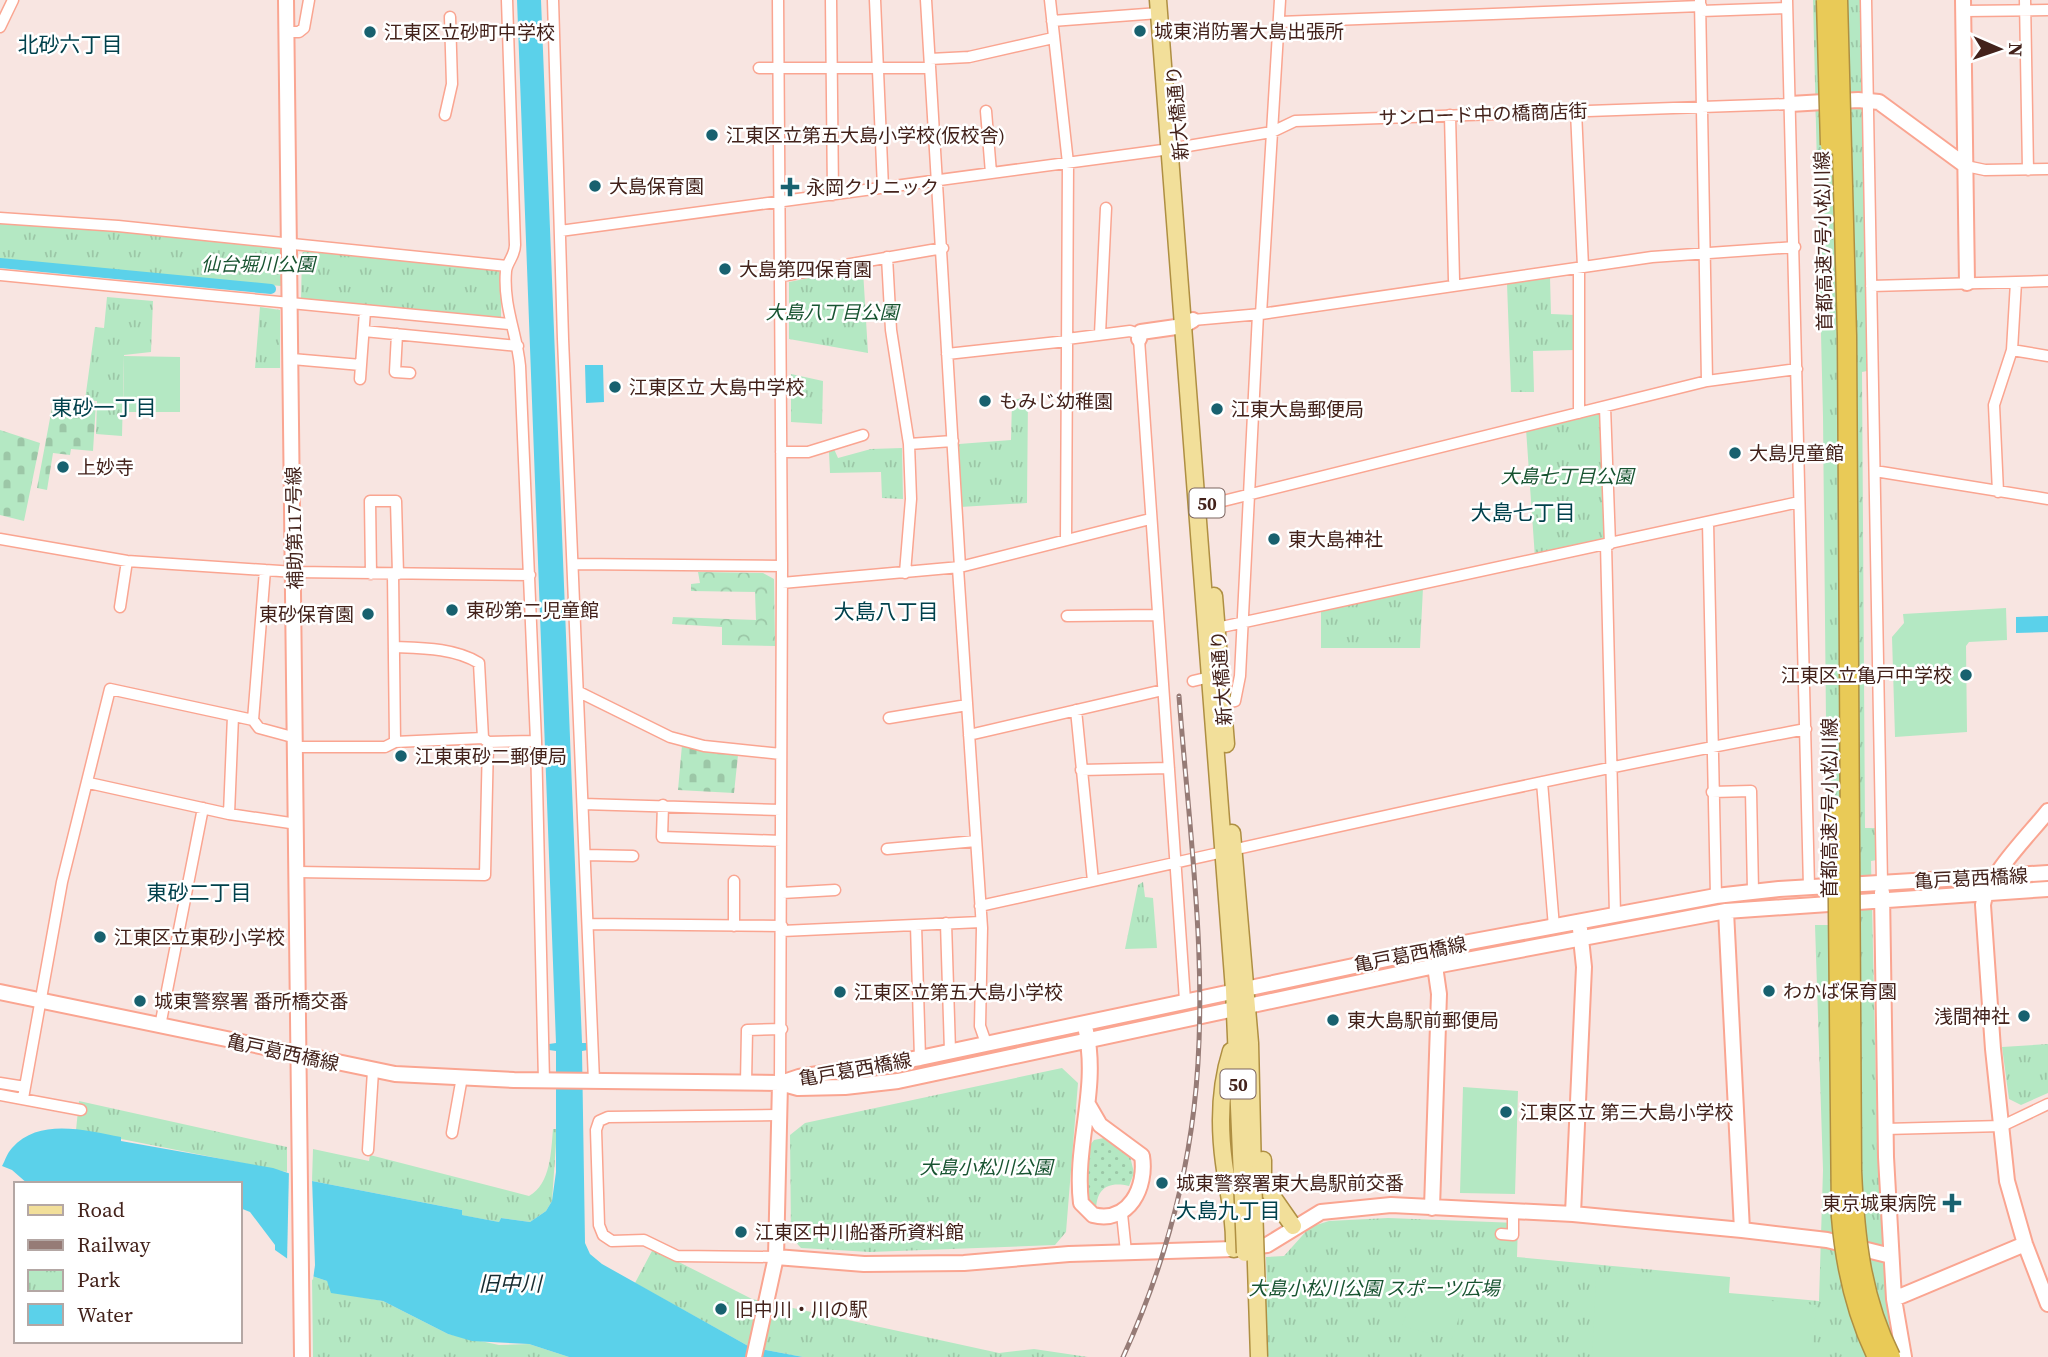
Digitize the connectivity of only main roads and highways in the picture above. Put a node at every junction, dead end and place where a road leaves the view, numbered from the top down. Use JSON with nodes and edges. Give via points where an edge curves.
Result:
{"nodes":[{"id":1,"x":1826,"y":0,"type":"edge"},
{"id":2,"x":1838,"y":0,"type":"edge"},
{"id":3,"x":1162,"y":4,"type":"edge"},
{"id":4,"x":1188,"y":323,"type":"junction"},
{"id":5,"x":1229,"y":851,"type":"junction"},
{"id":6,"x":1243,"y":1039,"type":"junction"},
{"id":7,"x":1248,"y":1175,"type":"junction"},
{"id":8,"x":1293,"y":1226,"type":"road end"},
{"id":9,"x":1234,"y":1249,"type":"road end"},
{"id":10,"x":1248,"y":1357,"type":"edge"},
{"id":11,"x":1259,"y":1357,"type":"edge"},
{"id":12,"x":1877,"y":1357,"type":"edge"},
{"id":13,"x":1891,"y":1357,"type":"edge"}],
"edges":[{"from":1,"to":12,"type":"highway","name":"首都高速7号小松川線","bridge":true,"via":[[1835,337],[1839,1171],[1849,1278]]},
{"from":2,"to":13,"type":"highway","name":"首都高速7号小松川線","bridge":true,"via":[[1847,336],[1852,1171],[1862,1275]]},
{"from":3,"to":4,"type":"main road","name":"新大橋通り","number":"50"},
{"from":4,"to":5,"type":"main road","name":"新大橋通り","number":"50","via":[[1210,677]]},
{"from":4,"to":5,"type":"main road","name":"新大橋通り","number":"50","via":[[1223,702]]},
{"from":5,"to":6,"type":"main road","name":"新大橋通り","number":"50"},
{"from":6,"to":7,"type":"main road","name":"新大橋通り","number":"50"},
{"from":6,"to":8,"type":"main road","via":[[1261,1086],[1263,1183]]},
{"from":6,"to":9,"type":"main road","via":[[1222,1102]]},
{"from":7,"to":10,"type":"main road","name":"新大橋通り","number":"50","bridge":true},
{"from":7,"to":11,"type":"main road","name":"新大橋通り","number":"50","bridge":true}]}
